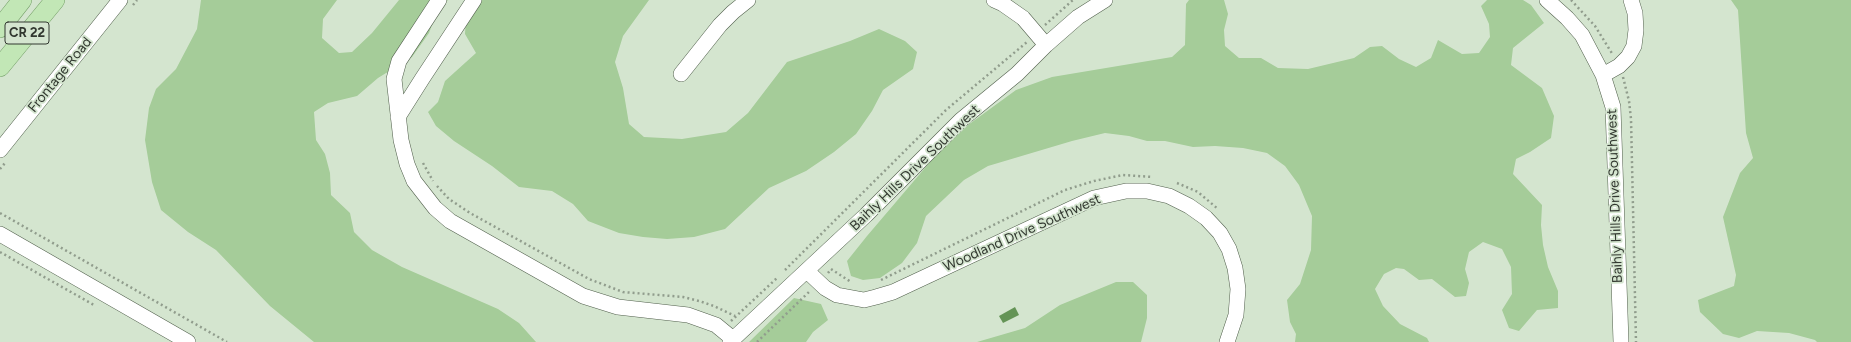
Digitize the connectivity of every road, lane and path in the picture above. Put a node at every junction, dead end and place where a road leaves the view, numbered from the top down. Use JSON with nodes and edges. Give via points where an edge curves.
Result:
{"nodes":[{"id":1,"x":4,"y":0,"type":"edge"},
{"id":2,"x":22,"y":0,"type":"edge"},
{"id":3,"x":55,"y":0,"type":"edge"},
{"id":4,"x":120,"y":0,"type":"edge"},
{"id":5,"x":439,"y":0,"type":"edge"},
{"id":6,"x":474,"y":0,"type":"edge"},
{"id":7,"x":748,"y":0,"type":"edge"},
{"id":8,"x":994,"y":0,"type":"edge"},
{"id":9,"x":1073,"y":0,"type":"edge"},
{"id":10,"x":1104,"y":0,"type":"edge"},
{"id":11,"x":1547,"y":0,"type":"edge"},
{"id":12,"x":1631,"y":0,"type":"edge"},
{"id":13,"x":0,"y":14,"type":"edge"},
{"id":14,"x":0,"y":28,"type":"edge"},
{"id":15,"x":1036,"y":34,"type":"junction"},
{"id":16,"x":1046,"y":45,"type":"junction"},
{"id":17,"x":1619,"y":66,"type":"junction"},
{"id":18,"x":0,"y":67,"type":"edge"},
{"id":19,"x":681,"y":74,"type":"dead end"},
{"id":20,"x":1603,"y":75,"type":"junction"},
{"id":21,"x":398,"y":118,"type":"junction"},
{"id":22,"x":0,"y":150,"type":"edge"},
{"id":23,"x":421,"y":160,"type":"dead end"},
{"id":24,"x":0,"y":213,"type":"edge"},
{"id":25,"x":0,"y":234,"type":"edge"},
{"id":26,"x":0,"y":252,"type":"edge"},
{"id":27,"x":808,"y":272,"type":"junction"},
{"id":28,"x":809,"y":292,"type":"dead end"},
{"id":29,"x":96,"y":307,"type":"dead end"},
{"id":30,"x":732,"y":340,"type":"edge"},
{"id":31,"x":188,"y":342,"type":"edge"},
{"id":32,"x":228,"y":342,"type":"edge"},
{"id":33,"x":756,"y":342,"type":"edge"},
{"id":34,"x":1227,"y":342,"type":"edge"},
{"id":35,"x":1621,"y":342,"type":"edge"},
{"id":36,"x":1636,"y":342,"type":"edge"}],
"edges":[{"from":1,"to":13,"type":"main road"},
{"from":2,"to":14,"type":"main road","number":"CR 22"},
{"from":3,"to":18,"type":"main road","number":"CR 22"},
{"from":4,"to":22,"type":"street","name":"Frontage Road"},
{"from":5,"to":21,"type":"street","via":[[399,61],[394,79]]},
{"from":6,"to":21,"type":"street"},
{"from":7,"to":19,"type":"street","via":[[720,24]]},
{"from":8,"to":15,"type":"street","via":[[1023,18]]},
{"from":9,"to":15,"type":"path"},
{"from":10,"to":16,"type":"street","name":"Baihly Hills Drive Southwest","via":[[1078,17]]},
{"from":11,"to":20,"type":"street","name":"Baihly Hills Drive Southwest","via":[[1582,35]]},
{"from":12,"to":17,"type":"street","via":[[1635,13],[1634,46]]},
{"from":15,"to":16,"type":"street"},
{"from":15,"to":23,"type":"path","via":[[946,110],[785,270],[735,316],[699,301],[683,297],[623,292],[589,279],[454,202],[435,184]]},
{"from":16,"to":27,"type":"street","name":"Baihly Hills Drive Southwest","via":[[1017,74],[961,120]]},
{"from":17,"to":20,"type":"street"},
{"from":17,"to":36,"type":"path","via":[[1627,89],[1631,119]]},
{"from":20,"to":35,"type":"street","name":"Baihly Hills Drive Southwest","via":[[1613,107]]},
{"from":21,"to":30,"type":"street","via":[[407,164],[414,181],[435,208],[450,221],[583,296],[618,307],[688,315],[716,325]]},
{"from":24,"to":32,"type":"path"},
{"from":25,"to":31,"type":"street"},
{"from":26,"to":29,"type":"path"},
{"from":27,"to":30,"type":"street","name":"Baihly Hills Drive Southwest"},
{"from":27,"to":34,"type":"street","name":"Woodland Drive Southwest","via":[[837,295],[864,300],[893,292],[1094,198],[1126,191],[1147,191],[1170,196],[1206,218],[1220,233],[1229,249],[1238,289],[1236,315]]},
{"from":28,"to":33,"type":"path"}]}
